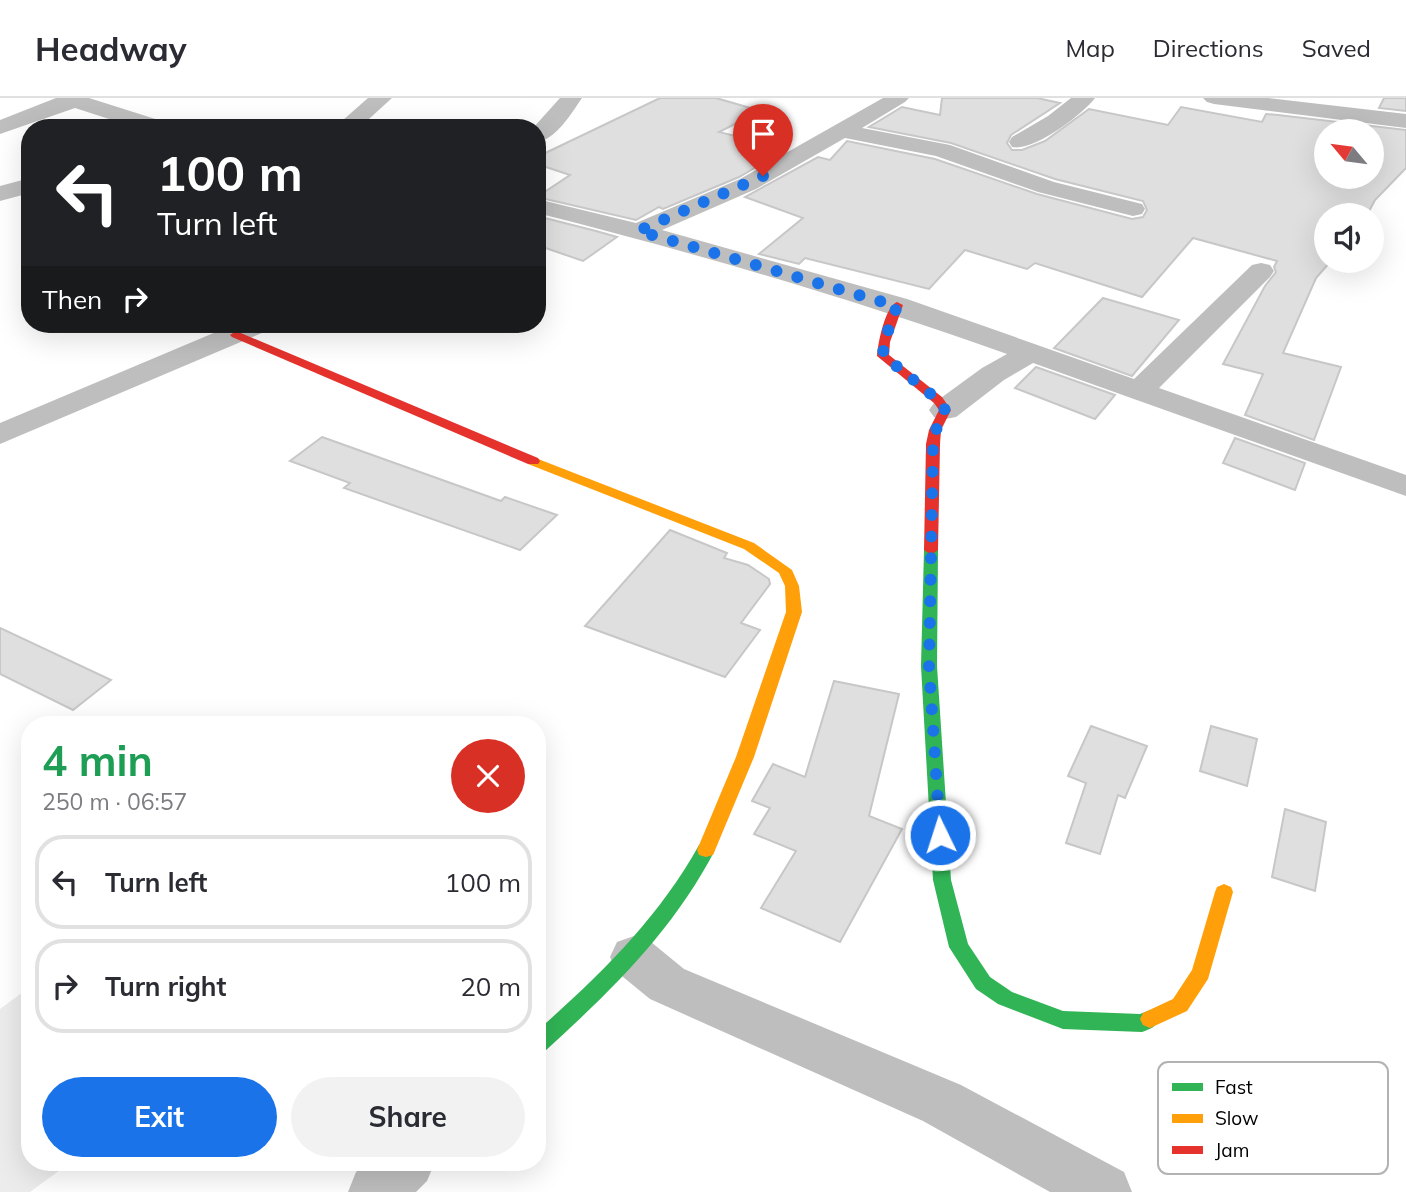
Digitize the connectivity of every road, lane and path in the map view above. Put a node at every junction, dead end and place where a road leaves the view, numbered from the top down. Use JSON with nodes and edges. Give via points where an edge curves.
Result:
{"nodes":[{"id":1,"x":381,"y":98,"type":"edge"},
{"id":2,"x":571,"y":98,"type":"edge"},
{"id":3,"x":898,"y":98,"type":"edge"},
{"id":4,"x":1084,"y":98,"type":"edge"},
{"id":5,"x":1214,"y":98,"type":"edge"},
{"id":6,"x":72,"y":99,"type":"edge"},
{"id":7,"x":1323,"y":104,"type":"edge"},
{"id":8,"x":133,"y":119,"type":"edge"},
{"id":9,"x":356,"y":119,"type":"edge"},
{"id":10,"x":1406,"y":121,"type":"edge"},
{"id":11,"x":0,"y":127,"type":"edge"},
{"id":12,"x":546,"y":127,"type":"edge"},
{"id":13,"x":841,"y":130,"type":"junction"},
{"id":14,"x":1020,"y":142,"type":"dead end"},
{"id":15,"x":21,"y":188,"type":"edge"},
{"id":16,"x":0,"y":194,"type":"edge"},
{"id":17,"x":546,"y":208,"type":"edge"},
{"id":18,"x":1133,"y":209,"type":"dead end"},
{"id":19,"x":638,"y":231,"type":"junction"},
{"id":20,"x":1261,"y":271,"type":"dead end"},
{"id":21,"x":897,"y":306,"type":"junction"},
{"id":22,"x":238,"y":333,"type":"edge"},
{"id":23,"x":256,"y":333,"type":"edge"},
{"id":24,"x":1032,"y":352,"type":"junction"},
{"id":25,"x":1140,"y":390,"type":"junction"},
{"id":26,"x":945,"y":410,"type":"junction"},
{"id":27,"x":0,"y":434,"type":"edge"},
{"id":28,"x":1406,"y":486,"type":"edge"},
{"id":29,"x":1224,"y":892,"type":"dead end"},
{"id":30,"x":634,"y":957,"type":"junction"},
{"id":31,"x":546,"y":1037,"type":"edge"},
{"id":32,"x":398,"y":1171,"type":"edge"},
{"id":33,"x":376,"y":1192,"type":"edge"},
{"id":34,"x":1104,"y":1192,"type":"edge"}],
"edges":[{"from":1,"to":9,"type":"street"},
{"from":2,"to":12,"type":"street"},
{"from":3,"to":13,"type":"street"},
{"from":4,"to":14,"type":"street"},
{"from":5,"to":7,"type":"street"},
{"from":6,"to":8,"type":"street"},
{"from":6,"to":11,"type":"street"},
{"from":7,"to":10,"type":"street"},
{"from":13,"to":18,"type":"street","via":[[942,150],[1046,187]]},
{"from":13,"to":19,"type":"street","via":[[748,184]]},
{"from":15,"to":16,"type":"street"},
{"from":17,"to":19,"type":"street"},
{"from":19,"to":21,"type":"street"},
{"from":20,"to":25,"type":"street"},
{"from":21,"to":24,"type":"street"},
{"from":21,"to":26,"type":"street","via":[[883,355]]},
{"from":22,"to":27,"type":"street"},
{"from":23,"to":30,"type":"street","via":[[539,463],[749,546],[781,564],[793,583],[794,612],[715,835],[680,896]]},
{"from":24,"to":25,"type":"street"},
{"from":24,"to":26,"type":"street"},
{"from":25,"to":28,"type":"street"},
{"from":26,"to":29,"type":"street","via":[[933,444],[929,666],[942,880],[959,947],[983,983],[1005,998],[1063,1020],[1142,1023],[1180,1005],[1201,973]]},
{"from":30,"to":31,"type":"street"},
{"from":30,"to":34,"type":"street","via":[[667,984],[942,1103]]},
{"from":32,"to":33,"type":"street"}]}
